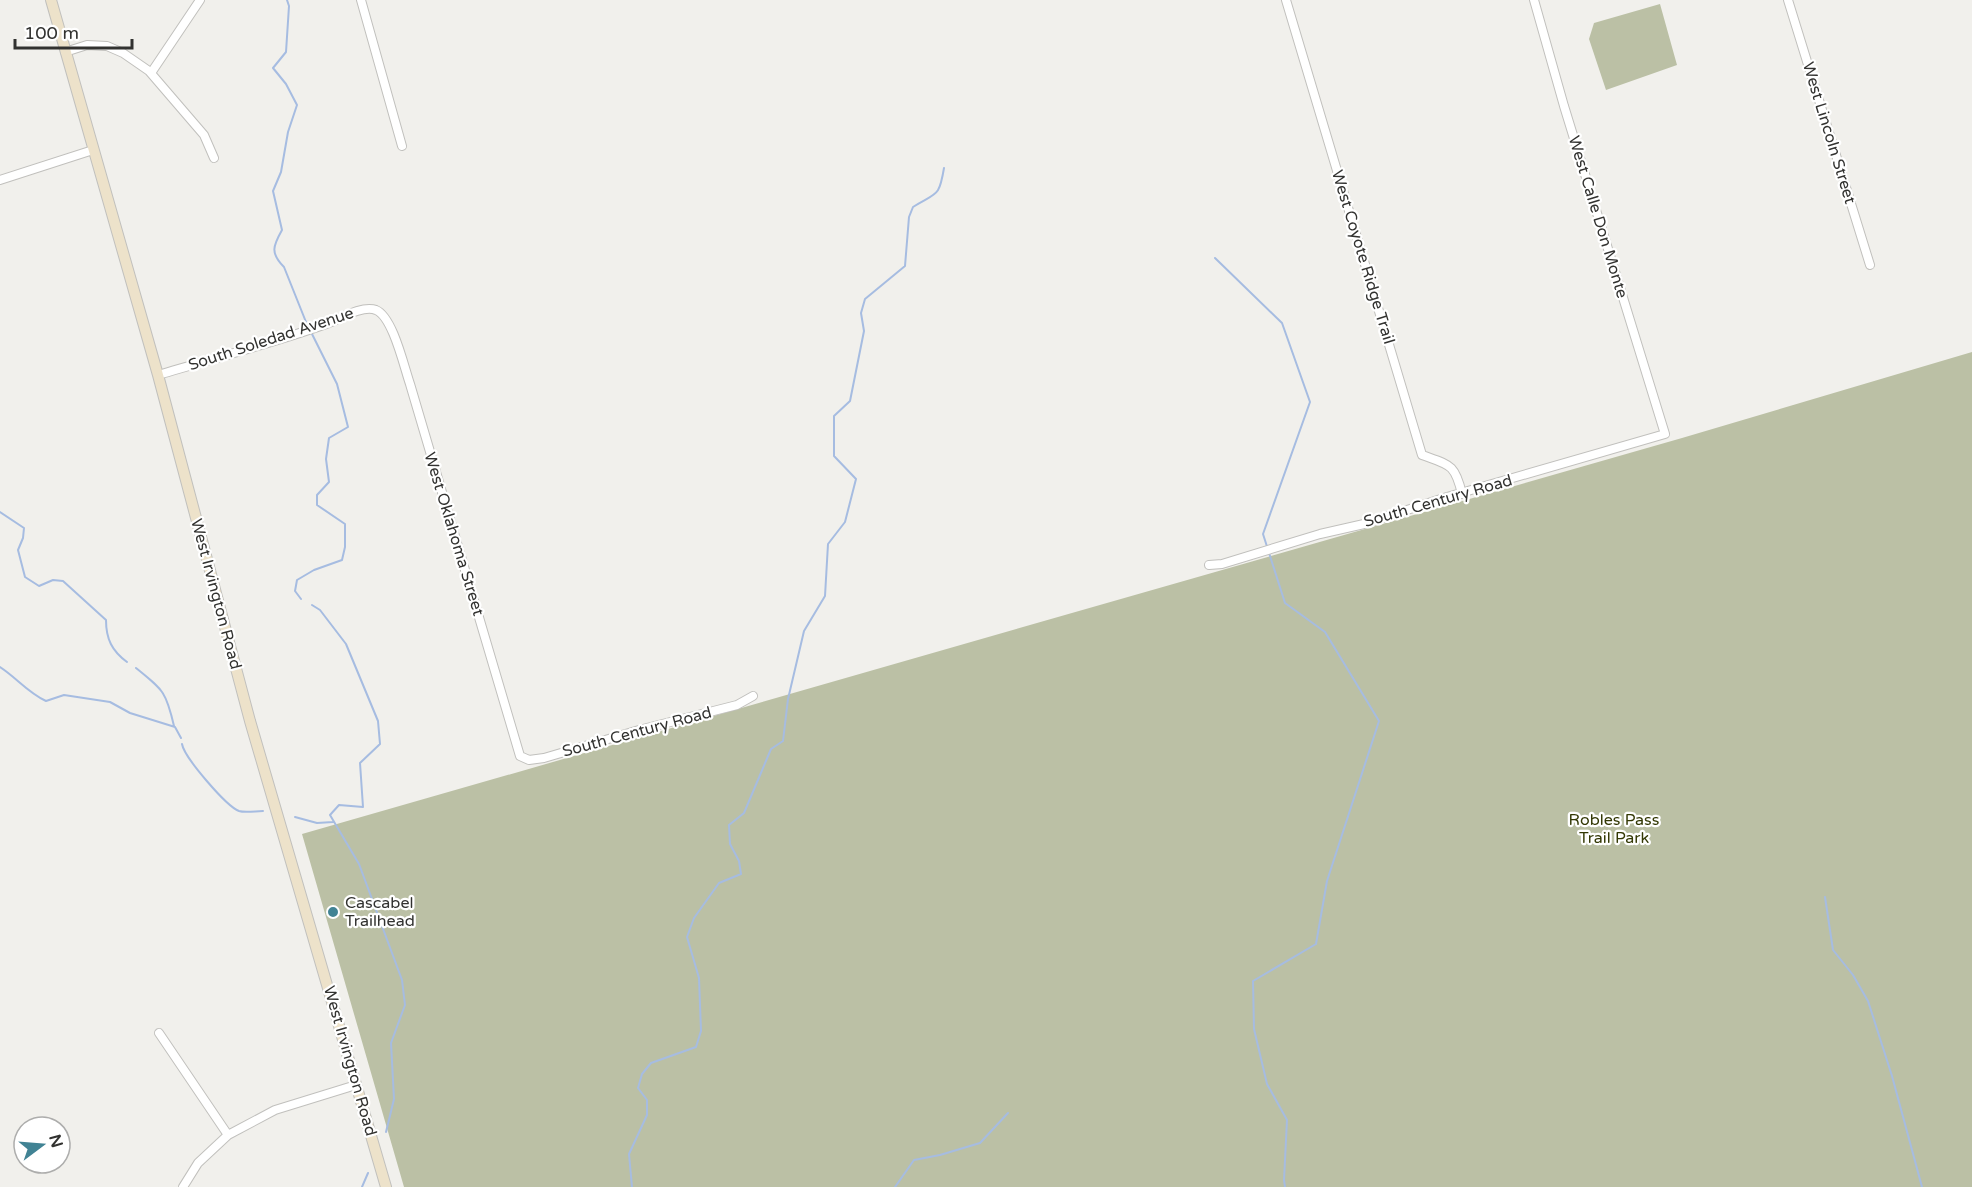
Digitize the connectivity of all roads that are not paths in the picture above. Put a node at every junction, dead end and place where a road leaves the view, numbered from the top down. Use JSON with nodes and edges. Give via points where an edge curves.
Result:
{"nodes":[{"id":1,"x":51,"y":0,"type":"edge"},
{"id":2,"x":200,"y":0,"type":"edge"},
{"id":3,"x":361,"y":0,"type":"edge"},
{"id":4,"x":1286,"y":0,"type":"edge"},
{"id":5,"x":1534,"y":0,"type":"edge"},
{"id":6,"x":1788,"y":0,"type":"edge"},
{"id":7,"x":65,"y":52,"type":"junction"},
{"id":8,"x":151,"y":73,"type":"junction"},
{"id":9,"x":402,"y":146,"type":"dead end"},
{"id":10,"x":93,"y":150,"type":"junction"},
{"id":11,"x":214,"y":158,"type":"dead end"},
{"id":12,"x":0,"y":180,"type":"edge"},
{"id":13,"x":1870,"y":265,"type":"dead end"},
{"id":14,"x":383,"y":314,"type":"joint"},
{"id":15,"x":158,"y":375,"type":"junction"},
{"id":16,"x":1665,"y":434,"type":"joint"},
{"id":17,"x":1462,"y":494,"type":"junction"},
{"id":18,"x":1209,"y":565,"type":"dead end"},
{"id":19,"x":753,"y":696,"type":"dead end"},
{"id":20,"x":520,"y":756,"type":"joint"},
{"id":21,"x":159,"y":1033,"type":"dead end"},
{"id":22,"x":356,"y":1085,"type":"junction"},
{"id":23,"x":228,"y":1135,"type":"junction"},
{"id":24,"x":183,"y":1187,"type":"edge"},
{"id":25,"x":386,"y":1187,"type":"edge"}],
"edges":[{"from":1,"to":7,"type":"main road","name":"West Irvington Road"},
{"from":2,"to":8,"type":"street"},
{"from":3,"to":9,"type":"street"},
{"from":4,"to":17,"type":"street","name":"West Coyote Ridge Trail","via":[[1422,455],[1449,465],[1457,475]]},
{"from":5,"to":16,"type":"street","name":"West Calle Don Monte"},
{"from":6,"to":13,"type":"street","name":"West Lincoln Street"},
{"from":7,"to":8,"type":"street","via":[[87,45],[107,46]]},
{"from":7,"to":10,"type":"main road","name":"West Irvington Road"},
{"from":8,"to":11,"type":"street","via":[[204,135]]},
{"from":10,"to":12,"type":"street"},
{"from":10,"to":15,"type":"main road","name":"West Irvington Road"},
{"from":14,"to":15,"type":"street","name":"South Soledad Avenue","via":[[364,309]]},
{"from":14,"to":20,"type":"street","name":"West Oklahoma Street","via":[[410,384]]},
{"from":15,"to":22,"type":"main road","name":"West Irvington Road","via":[[250,721]]},
{"from":16,"to":17,"type":"street","name":"South Century Road"},
{"from":17,"to":18,"type":"street","name":"South Century Road"},
{"from":19,"to":20,"type":"street","name":"South Century Road","via":[[737,705],[544,758],[529,760]]},
{"from":21,"to":23,"type":"street"},
{"from":22,"to":23,"type":"street","via":[[275,1110]]},
{"from":22,"to":25,"type":"main road","name":"West Irvington Road"},
{"from":23,"to":24,"type":"street","via":[[198,1163]]}]}
